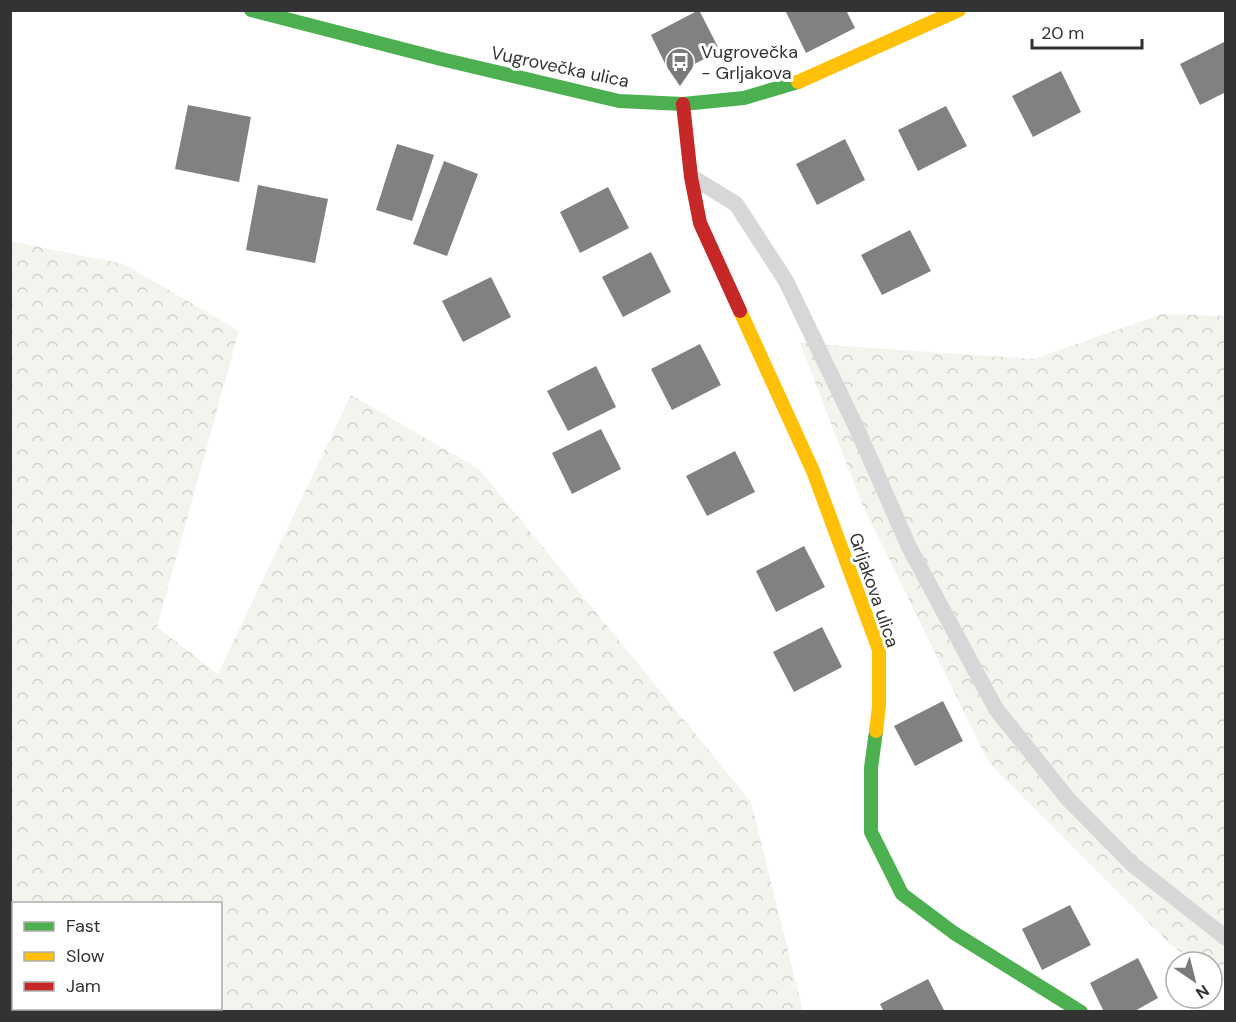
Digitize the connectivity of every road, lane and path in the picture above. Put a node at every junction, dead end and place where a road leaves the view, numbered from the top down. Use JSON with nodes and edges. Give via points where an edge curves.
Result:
{"nodes":[{"id":1,"x":251,"y":10,"type":"edge"},
{"id":2,"x":959,"y":10,"type":"edge"},
{"id":3,"x":683,"y":104,"type":"junction"},
{"id":4,"x":691,"y":177,"type":"junction"},
{"id":5,"x":1226,"y":938,"type":"edge"},
{"id":6,"x":1081,"y":1011,"type":"edge"}],
"edges":[{"from":1,"to":3,"type":"street","name":"Vugrovečka ulica","via":[[619,101]]},
{"from":2,"to":3,"type":"street","name":"Vugrovečka ulica","via":[[806,80],[744,98]]},
{"from":3,"to":4,"type":"street","name":"Grljakova ulica"},
{"from":4,"to":5,"type":"lane","via":[[736,204],[786,281],[909,548],[996,709],[1068,799],[1131,864]]},
{"from":4,"to":6,"type":"street","name":"Grljakova ulica","via":[[700,223],[813,471],[879,650],[871,832],[902,894],[954,933]]}]}
